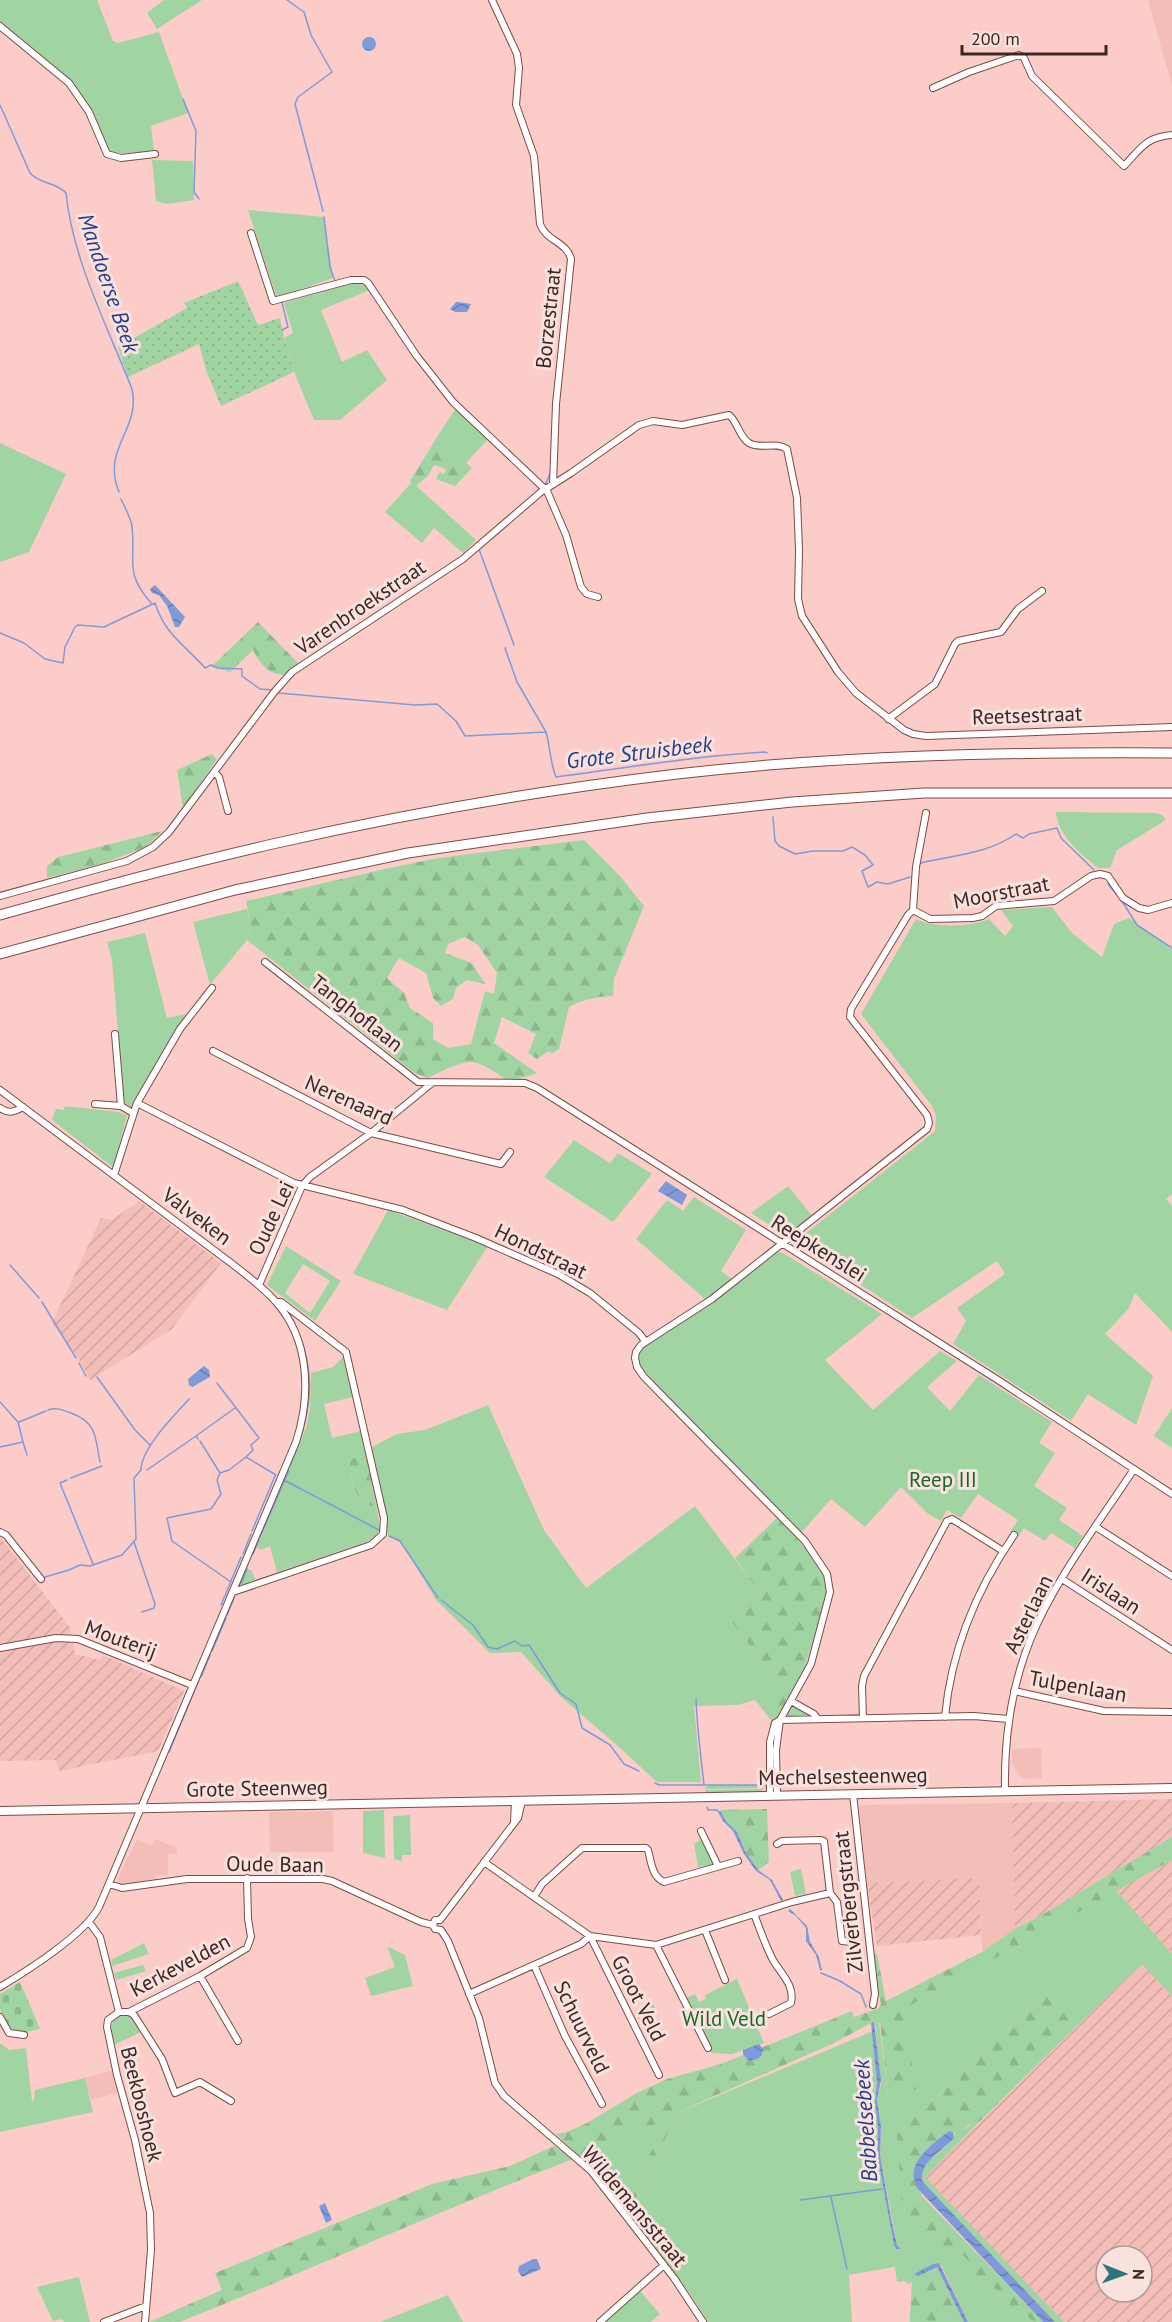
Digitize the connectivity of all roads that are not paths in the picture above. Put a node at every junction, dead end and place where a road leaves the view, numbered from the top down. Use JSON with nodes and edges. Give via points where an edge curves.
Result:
{"nodes":[{"id":1,"x":492,"y":0,"type":"edge"},
{"id":2,"x":0,"y":26,"type":"edge"},
{"id":3,"x":933,"y":88,"type":"dead end"},
{"id":4,"x":1172,"y":135,"type":"edge"},
{"id":5,"x":156,"y":154,"type":"dead end"},
{"id":6,"x":251,"y":233,"type":"dead end"},
{"id":7,"x":553,"y":484,"type":"junction"},
{"id":8,"x":545,"y":489,"type":"junction"},
{"id":9,"x":1042,"y":591,"type":"dead end"},
{"id":10,"x":598,"y":597,"type":"dead end"},
{"id":11,"x":888,"y":718,"type":"junction"},
{"id":12,"x":1172,"y":727,"type":"edge"},
{"id":13,"x":1172,"y":753,"type":"edge"},
{"id":14,"x":214,"y":772,"type":"junction"},
{"id":15,"x":1172,"y":793,"type":"edge"},
{"id":16,"x":228,"y":811,"type":"dead end"},
{"id":17,"x":926,"y":813,"type":"dead end"},
{"id":18,"x":0,"y":896,"type":"edge"},
{"id":19,"x":1172,"y":903,"type":"edge"},
{"id":20,"x":914,"y":910,"type":"junction"},
{"id":21,"x":0,"y":915,"type":"edge"},
{"id":22,"x":0,"y":954,"type":"edge"},
{"id":23,"x":265,"y":962,"type":"dead end"},
{"id":24,"x":212,"y":988,"type":"dead end"},
{"id":25,"x":115,"y":1034,"type":"dead end"},
{"id":26,"x":213,"y":1051,"type":"dead end"},
{"id":27,"x":433,"y":1083,"type":"junction"},
{"id":28,"x":0,"y":1090,"type":"edge"},
{"id":29,"x":137,"y":1103,"type":"junction"},
{"id":30,"x":95,"y":1104,"type":"dead end"},
{"id":31,"x":121,"y":1106,"type":"junction"},
{"id":32,"x":23,"y":1107,"type":"junction"},
{"id":33,"x":0,"y":1108,"type":"edge"},
{"id":34,"x":133,"y":1113,"type":"junction"},
{"id":35,"x":371,"y":1132,"type":"junction"},
{"id":36,"x":510,"y":1152,"type":"dead end"},
{"id":37,"x":114,"y":1174,"type":"junction"},
{"id":38,"x":302,"y":1186,"type":"junction"},
{"id":39,"x":782,"y":1244,"type":"junction"},
{"id":40,"x":259,"y":1285,"type":"junction"},
{"id":41,"x":276,"y":1302,"type":"junction"},
{"id":42,"x":645,"y":1341,"type":"junction"},
{"id":43,"x":1134,"y":1469,"type":"junction"},
{"id":44,"x":1172,"y":1494,"type":"edge"},
{"id":45,"x":1096,"y":1527,"type":"junction"},
{"id":46,"x":0,"y":1532,"type":"edge"},
{"id":47,"x":1014,"y":1535,"type":"dead end"},
{"id":48,"x":1003,"y":1551,"type":"junction"},
{"id":49,"x":1172,"y":1576,"type":"edge"},
{"id":50,"x":41,"y":1579,"type":"dead end"},
{"id":51,"x":1062,"y":1579,"type":"junction"},
{"id":52,"x":233,"y":1592,"type":"junction"},
{"id":53,"x":0,"y":1648,"type":"edge"},
{"id":54,"x":1172,"y":1650,"type":"edge"},
{"id":55,"x":192,"y":1685,"type":"junction"},
{"id":56,"x":1014,"y":1691,"type":"junction"},
{"id":57,"x":791,"y":1701,"type":"junction"},
{"id":58,"x":1172,"y":1712,"type":"edge"},
{"id":59,"x":945,"y":1717,"type":"junction"},
{"id":60,"x":863,"y":1718,"type":"junction"},
{"id":61,"x":818,"y":1719,"type":"junction"},
{"id":62,"x":1008,"y":1719,"type":"junction"},
{"id":63,"x":780,"y":1720,"type":"junction"},
{"id":64,"x":1172,"y":1788,"type":"edge"},
{"id":65,"x":1005,"y":1791,"type":"junction"},
{"id":66,"x":853,"y":1794,"type":"junction"},
{"id":67,"x":773,"y":1796,"type":"junction"},
{"id":68,"x":519,"y":1801,"type":"junction"},
{"id":69,"x":142,"y":1808,"type":"junction"},
{"id":70,"x":0,"y":1810,"type":"edge"},
{"id":71,"x":701,"y":1830,"type":"dead end"},
{"id":72,"x":777,"y":1844,"type":"dead end"},
{"id":73,"x":738,"y":1861,"type":"dead end"},
{"id":74,"x":484,"y":1862,"type":"junction"},
{"id":75,"x":718,"y":1866,"type":"junction"},
{"id":76,"x":247,"y":1878,"type":"junction"},
{"id":77,"x":109,"y":1884,"type":"junction"},
{"id":78,"x":830,"y":1893,"type":"junction"},
{"id":79,"x":534,"y":1897,"type":"junction"},
{"id":80,"x":754,"y":1914,"type":"junction"},
{"id":81,"x":440,"y":1920,"type":"junction"},
{"id":82,"x":89,"y":1922,"type":"junction"},
{"id":83,"x":433,"y":1924,"type":"junction"},
{"id":84,"x":441,"y":1930,"type":"junction"},
{"id":85,"x":705,"y":1930,"type":"junction"},
{"id":86,"x":591,"y":1936,"type":"junction"},
{"id":87,"x":852,"y":1942,"type":"dead end"},
{"id":88,"x":656,"y":1945,"type":"junction"},
{"id":89,"x":534,"y":1965,"type":"junction"},
{"id":90,"x":200,"y":1976,"type":"junction"},
{"id":91,"x":725,"y":1980,"type":"dead end"},
{"id":92,"x":0,"y":1987,"type":"edge"},
{"id":93,"x":469,"y":1994,"type":"junction"},
{"id":94,"x":873,"y":2005,"type":"dead end"},
{"id":95,"x":119,"y":2012,"type":"junction"},
{"id":96,"x":129,"y":2012,"type":"junction"},
{"id":97,"x":769,"y":2014,"type":"dead end"},
{"id":98,"x":0,"y":2017,"type":"edge"},
{"id":99,"x":24,"y":2035,"type":"dead end"},
{"id":100,"x":238,"y":2041,"type":"dead end"},
{"id":101,"x":708,"y":2048,"type":"dead end"},
{"id":102,"x":659,"y":2075,"type":"dead end"},
{"id":103,"x":231,"y":2101,"type":"dead end"},
{"id":104,"x":602,"y":2104,"type":"dead end"},
{"id":105,"x":664,"y":2265,"type":"junction"},
{"id":106,"x":146,"y":2306,"type":"junction"},
{"id":107,"x":104,"y":2322,"type":"edge"},
{"id":108,"x":145,"y":2322,"type":"edge"},
{"id":109,"x":600,"y":2322,"type":"edge"},
{"id":110,"x":703,"y":2322,"type":"edge"}],
"edges":[{"from":1,"to":7,"type":"street","name":"Borzestraat","via":[[517,54],[516,105],[534,156],[540,224],[545,234],[568,250],[571,259],[557,394]]},
{"from":2,"to":5,"type":"street","via":[[69,84],[88,112],[107,154],[121,158]]},
{"from":3,"to":4,"type":"street","via":[[1019,55],[1032,76],[1124,166],[1146,142],[1156,136]]},
{"from":6,"to":8,"type":"street","via":[[273,301],[351,280],[368,283],[453,402]]},
{"from":7,"to":8,"type":"street","name":"Varenbroekstraat"},
{"from":7,"to":11,"type":"street","name":"Reetsestraat","via":[[643,423],[653,421],[678,425],[729,415],[748,442],[787,449],[797,498],[798,599],[802,616],[847,685]]},
{"from":8,"to":10,"type":"street","via":[[566,536],[581,586],[586,594]]},
{"from":8,"to":14,"type":"street","name":"Varenbroekstraat","via":[[463,559],[292,672]]},
{"from":9,"to":11,"type":"street","via":[[1018,609],[1001,632],[955,644],[931,688]]},
{"from":11,"to":12,"type":"street","name":"Reetsestraat","via":[[909,733],[920,735]]},
{"from":13,"to":21,"type":"highway","via":[[914,755],[678,774],[528,795],[278,843]]},
{"from":14,"to":16,"type":"street","via":[[219,777]]},
{"from":14,"to":18,"type":"street","name":"Varenbroekstraat","via":[[169,832],[142,855]]},
{"from":15,"to":22,"type":"highway","via":[[924,793],[646,818],[408,853],[235,890]]},
{"from":17,"to":20,"type":"street","via":[[916,867]]},
{"from":19,"to":20,"type":"street","name":"Moorstraat","via":[[1148,910],[1139,908],[1124,898],[1108,876],[1100,874],[1054,901],[996,906],[973,918],[930,919]]},
{"from":20,"to":39,"type":"street","via":[[851,1009],[850,1017],[927,1115],[929,1124]]},
{"from":23,"to":27,"type":"street","name":"Tanghoflaan","via":[[418,1082]]},
{"from":24,"to":29,"type":"street","via":[[180,1029]]},
{"from":25,"to":31,"type":"street"},
{"from":26,"to":35,"type":"street","name":"Nerenaard"},
{"from":27,"to":35,"type":"street","name":"Oude Lei"},
{"from":27,"to":39,"type":"street","name":"Reepkenslei","via":[[525,1083],[537,1088]]},
{"from":28,"to":32,"type":"street","name":"Valveken"},
{"from":29,"to":34,"type":"street"},
{"from":29,"to":38,"type":"street","name":"Hondstraat"},
{"from":30,"to":31,"type":"street"},
{"from":31,"to":34,"type":"street"},
{"from":32,"to":33,"type":"street","via":[[15,1112]]},
{"from":32,"to":37,"type":"street","name":"Valveken"},
{"from":34,"to":37,"type":"street"},
{"from":35,"to":36,"type":"street","name":"Nerenaard","via":[[501,1164]]},
{"from":35,"to":38,"type":"street","name":"Oude Lei"},
{"from":37,"to":40,"type":"street","name":"Valveken"},
{"from":38,"to":40,"type":"street","name":"Oude Lei"},
{"from":38,"to":42,"type":"street","name":"Hondstraat","via":[[403,1210],[543,1268],[590,1293]]},
{"from":39,"to":42,"type":"street","via":[[694,1312]]},
{"from":39,"to":43,"type":"street","name":"Reepkenslei"},
{"from":40,"to":41,"type":"street","name":"Valveken"},
{"from":41,"to":52,"type":"street","via":[[301,1350],[306,1407],[296,1442]]},
{"from":41,"to":52,"type":"street","via":[[346,1352],[384,1518],[383,1534],[371,1545]]},
{"from":42,"to":57,"type":"street","via":[[635,1354],[644,1377],[805,1541],[828,1578],[830,1597],[812,1664]]},
{"from":43,"to":44,"type":"street","name":"Reepkenslei"},
{"from":43,"to":45,"type":"street","name":"Asterlaan"},
{"from":45,"to":49,"type":"street"},
{"from":45,"to":51,"type":"street","name":"Asterlaan"},
{"from":46,"to":50,"type":"street"},
{"from":47,"to":48,"type":"street"},
{"from":48,"to":59,"type":"street","via":[[964,1631]]},
{"from":48,"to":60,"type":"street","via":[[952,1519],[947,1521],[863,1679]]},
{"from":51,"to":54,"type":"street","name":"Irislaan"},
{"from":51,"to":56,"type":"street","name":"Asterlaan","via":[[1032,1636]]},
{"from":52,"to":55,"type":"street"},
{"from":53,"to":55,"type":"street","name":"Mouterij","via":[[56,1638],[78,1639]]},
{"from":55,"to":69,"type":"street"},
{"from":56,"to":58,"type":"street","name":"Tulpenlaan","via":[[1104,1711]]},
{"from":56,"to":62,"type":"street","name":"Asterlaan"},
{"from":57,"to":61,"type":"street"},
{"from":57,"to":63,"type":"street"},
{"from":59,"to":60,"type":"street"},
{"from":59,"to":62,"type":"street"},
{"from":60,"to":61,"type":"street"},
{"from":61,"to":63,"type":"street"},
{"from":62,"to":65,"type":"street","name":"Asterlaan"},
{"from":63,"to":67,"type":"street"},
{"from":64,"to":65,"type":"main road","name":"Mechelsesteenweg"},
{"from":65,"to":66,"type":"main road","name":"Mechelsesteenweg"},
{"from":66,"to":67,"type":"main road","name":"Mechelsesteenweg"},
{"from":66,"to":94,"type":"street","name":"Zilverbergstraat","via":[[875,1994]]},
{"from":67,"to":68,"type":"main road","name":"Mechelsesteenweg"},
{"from":68,"to":69,"type":"main road","name":"Grote Steenweg"},
{"from":68,"to":74,"type":"street","via":[[520,1815]]},
{"from":69,"to":70,"type":"main road","name":"Grote Steenweg"},
{"from":69,"to":77,"type":"street"},
{"from":71,"to":75,"type":"street"},
{"from":72,"to":78,"type":"street","via":[[824,1840]]},
{"from":73,"to":75,"type":"street"},
{"from":74,"to":79,"type":"street"},
{"from":74,"to":81,"type":"street"},
{"from":75,"to":79,"type":"street","via":[[664,1882],[655,1874],[646,1848],[582,1848],[542,1884]]},
{"from":76,"to":77,"type":"street","name":"Oude Baan","via":[[187,1879],[122,1888]]},
{"from":76,"to":83,"type":"street","name":"Oude Baan","via":[[332,1881]]},
{"from":76,"to":90,"type":"street","name":"Kerkevelden","via":[[250,1942],[247,1948]]},
{"from":77,"to":82,"type":"street"},
{"from":78,"to":80,"type":"street"},
{"from":78,"to":87,"type":"street","via":[[837,1902],[842,1941]]},
{"from":79,"to":86,"type":"street"},
{"from":80,"to":85,"type":"street"},
{"from":80,"to":97,"type":"street","via":[[793,1996],[791,2003]]},
{"from":81,"to":83,"type":"street"},
{"from":81,"to":84,"type":"street","name":"Wildemansstraat","via":[[444,1925]]},
{"from":82,"to":92,"type":"street"},
{"from":82,"to":95,"type":"street","via":[[100,1937]]},
{"from":83,"to":84,"type":"street","name":"Wildemansstraat"},
{"from":84,"to":93,"type":"street","name":"Wildemansstraat"},
{"from":85,"to":88,"type":"street"},
{"from":85,"to":91,"type":"street"},
{"from":86,"to":88,"type":"street"},
{"from":86,"to":89,"type":"street"},
{"from":86,"to":102,"type":"street","name":"Groot Veld"},
{"from":88,"to":101,"type":"street"},
{"from":89,"to":93,"type":"street"},
{"from":89,"to":104,"type":"street","name":"Schuurveld","via":[[565,2036]]},
{"from":90,"to":96,"type":"street","name":"Kerkevelden"},
{"from":90,"to":100,"type":"street"},
{"from":93,"to":105,"type":"street","name":"Wildemansstraat","via":[[485,2038],[493,2077],[504,2097],[591,2171]]},
{"from":95,"to":96,"type":"street"},
{"from":95,"to":106,"type":"street","name":"Beekboshoek","via":[[108,2019],[107,2027],[150,2213]]},
{"from":96,"to":103,"type":"street","via":[[152,2041],[175,2093],[200,2082]]},
{"from":98,"to":99,"type":"street","via":[[9,2033]]},
{"from":105,"to":109,"type":"street"},
{"from":105,"to":110,"type":"street","name":"Wildemansstraat"},
{"from":106,"to":107,"type":"street"},
{"from":106,"to":108,"type":"street","name":"Beekboshoek"}]}
